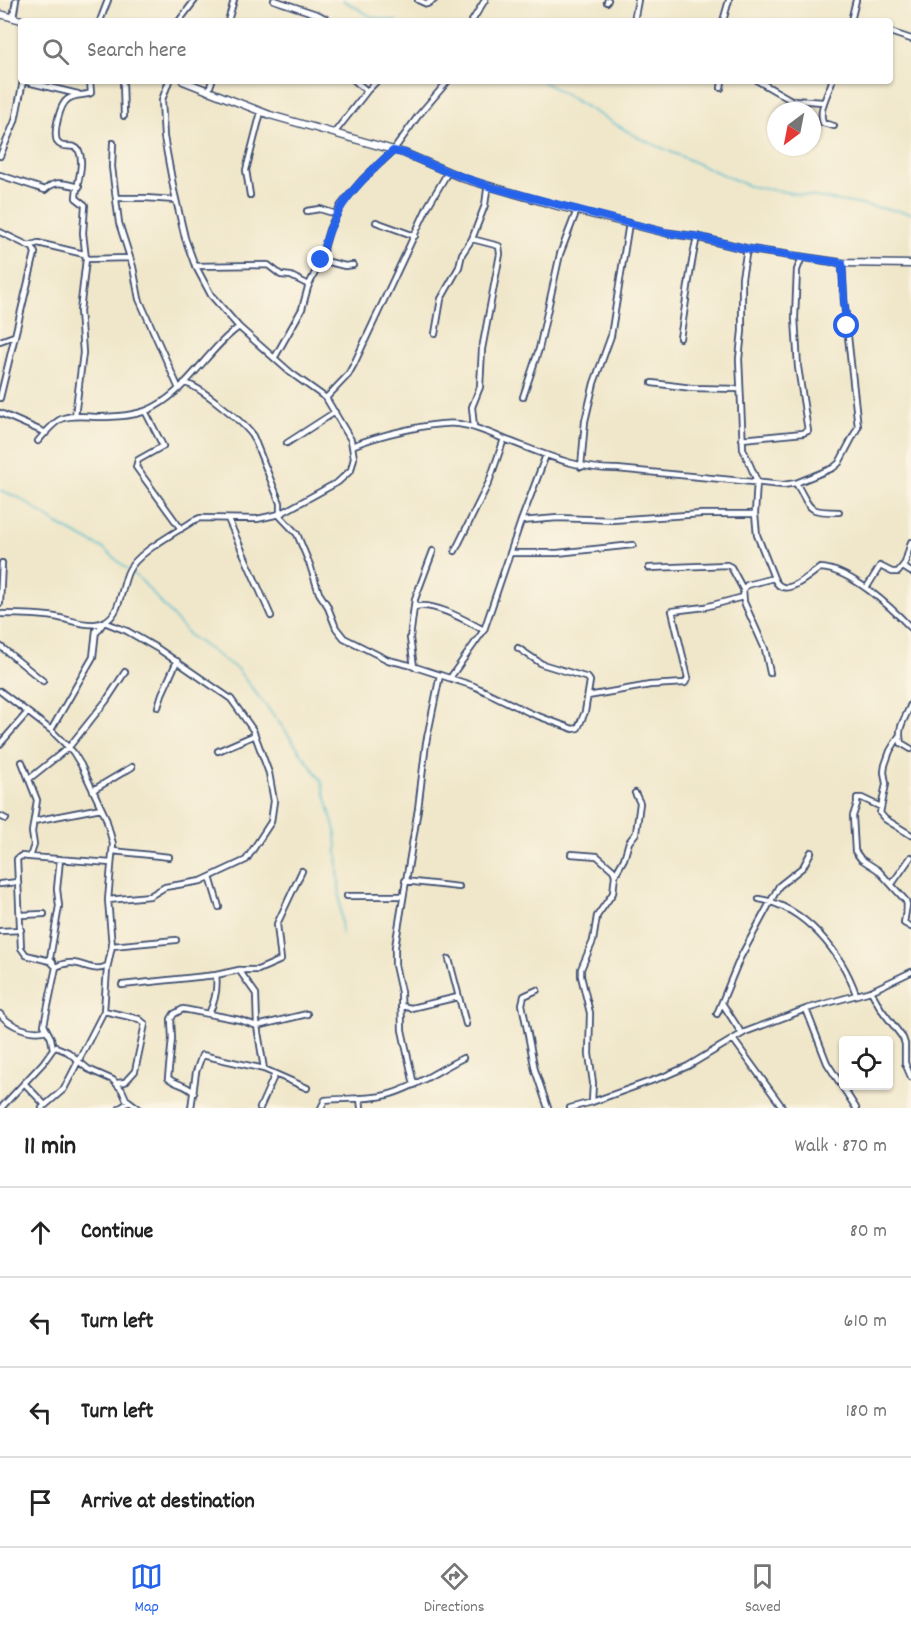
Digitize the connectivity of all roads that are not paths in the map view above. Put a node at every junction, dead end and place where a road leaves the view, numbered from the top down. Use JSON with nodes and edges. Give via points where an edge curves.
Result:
{"nodes":[{"id":1,"x":16,"y":0,"type":"edge"},
{"id":2,"x":108,"y":0,"type":"edge"},
{"id":3,"x":195,"y":0,"type":"edge"},
{"id":4,"x":234,"y":0,"type":"edge"},
{"id":5,"x":274,"y":0,"type":"edge"},
{"id":6,"x":418,"y":0,"type":"edge"},
{"id":7,"x":434,"y":0,"type":"edge"},
{"id":8,"x":485,"y":0,"type":"edge"},
{"id":9,"x":638,"y":0,"type":"edge"},
{"id":10,"x":729,"y":0,"type":"edge"},
{"id":11,"x":856,"y":0,"type":"edge"},
{"id":12,"x":0,"y":14,"type":"edge"},
{"id":13,"x":13,"y":18,"type":"junction"},
{"id":14,"x":101,"y":18,"type":"edge"},
{"id":15,"x":182,"y":18,"type":"edge"},
{"id":16,"x":229,"y":18,"type":"edge"},
{"id":17,"x":324,"y":18,"type":"edge"},
{"id":18,"x":474,"y":18,"type":"edge"},
{"id":19,"x":635,"y":18,"type":"edge"},
{"id":20,"x":724,"y":18,"type":"edge"},
{"id":21,"x":853,"y":18,"type":"edge"},
{"id":22,"x":18,"y":19,"type":"edge"},
{"id":23,"x":893,"y":33,"type":"edge"},
{"id":24,"x":911,"y":39,"type":"edge"},
{"id":25,"x":22,"y":84,"type":"edge"},
{"id":26,"x":35,"y":84,"type":"edge"},
{"id":27,"x":90,"y":84,"type":"edge"},
{"id":28,"x":123,"y":84,"type":"edge"},
{"id":29,"x":168,"y":84,"type":"edge"},
{"id":30,"x":190,"y":84,"type":"edge"},
{"id":31,"x":211,"y":84,"type":"edge"},
{"id":32,"x":359,"y":84,"type":"edge"},
{"id":33,"x":374,"y":84,"type":"edge"},
{"id":34,"x":445,"y":84,"type":"edge"},
{"id":35,"x":722,"y":84,"type":"edge"},
{"id":36,"x":763,"y":84,"type":"edge"},
{"id":37,"x":831,"y":84,"type":"edge"},
{"id":38,"x":721,"y":88,"type":"dead end"},
{"id":39,"x":367,"y":91,"type":"junction"},
{"id":40,"x":208,"y":92,"type":"junction"},
{"id":41,"x":80,"y":95,"type":"junction"},
{"id":42,"x":824,"y":102,"type":"junction"},
{"id":43,"x":261,"y":112,"type":"junction"},
{"id":44,"x":124,"y":116,"type":"dead end"},
{"id":45,"x":834,"y":126,"type":"dead end"},
{"id":46,"x":335,"y":132,"type":"junction"},
{"id":47,"x":113,"y":143,"type":"dead end"},
{"id":48,"x":393,"y":151,"type":"junction"},
{"id":49,"x":0,"y":156,"type":"edge"},
{"id":50,"x":448,"y":172,"type":"junction"},
{"id":51,"x":0,"y":175,"type":"edge"},
{"id":52,"x":79,"y":187,"type":"junction"},
{"id":53,"x":491,"y":187,"type":"junction"},
{"id":54,"x":250,"y":195,"type":"dead end"},
{"id":55,"x":117,"y":198,"type":"junction"},
{"id":56,"x":176,"y":201,"type":"junction"},
{"id":57,"x":577,"y":210,"type":"junction"},
{"id":58,"x":307,"y":211,"type":"dead end"},
{"id":59,"x":336,"y":214,"type":"junction"},
{"id":60,"x":376,"y":222,"type":"dead end"},
{"id":61,"x":629,"y":224,"type":"junction"},
{"id":62,"x":0,"y":232,"type":"edge"},
{"id":63,"x":416,"y":236,"type":"junction"},
{"id":64,"x":698,"y":237,"type":"junction"},
{"id":65,"x":472,"y":239,"type":"junction"},
{"id":66,"x":30,"y":246,"type":"junction"},
{"id":67,"x":747,"y":249,"type":"junction"},
{"id":68,"x":85,"y":257,"type":"junction"},
{"id":69,"x":802,"y":257,"type":"junction"},
{"id":70,"x":130,"y":258,"type":"junction"},
{"id":71,"x":321,"y":260,"type":"junction"},
{"id":72,"x":842,"y":263,"type":"junction"},
{"id":73,"x":911,"y":264,"type":"edge"},
{"id":74,"x":353,"y":265,"type":"dead end"},
{"id":75,"x":195,"y":266,"type":"junction"},
{"id":76,"x":309,"y":285,"type":"junction"},
{"id":77,"x":239,"y":327,"type":"junction"},
{"id":78,"x":435,"y":333,"type":"dead end"},
{"id":79,"x":14,"y":336,"type":"junction"},
{"id":80,"x":680,"y":338,"type":"dead end"},
{"id":81,"x":0,"y":341,"type":"edge"},
{"id":82,"x":275,"y":357,"type":"junction"},
{"id":83,"x":184,"y":382,"type":"junction"},
{"id":84,"x":652,"y":383,"type":"dead end"},
{"id":85,"x":178,"y":388,"type":"junction"},
{"id":86,"x":739,"y":389,"type":"junction"},
{"id":87,"x":523,"y":397,"type":"dead end"},
{"id":88,"x":0,"y":398,"type":"edge"},
{"id":89,"x":326,"y":398,"type":"junction"},
{"id":90,"x":145,"y":411,"type":"junction"},
{"id":91,"x":335,"y":412,"type":"junction"},
{"id":92,"x":0,"y":413,"type":"edge"},
{"id":93,"x":75,"y":416,"type":"junction"},
{"id":94,"x":474,"y":428,"type":"junction"},
{"id":95,"x":46,"y":433,"type":"junction"},
{"id":96,"x":742,"y":439,"type":"junction"},
{"id":97,"x":504,"y":440,"type":"junction"},
{"id":98,"x":38,"y":441,"type":"dead end"},
{"id":99,"x":287,"y":443,"type":"dead end"},
{"id":100,"x":352,"y":446,"type":"junction"},
{"id":101,"x":546,"y":455,"type":"junction"},
{"id":102,"x":581,"y":466,"type":"junction"},
{"id":103,"x":757,"y":481,"type":"junction"},
{"id":104,"x":796,"y":483,"type":"junction"},
{"id":105,"x":839,"y":512,"type":"dead end"},
{"id":106,"x":279,"y":514,"type":"junction"},
{"id":107,"x":755,"y":514,"type":"junction"},
{"id":108,"x":228,"y":519,"type":"junction"},
{"id":109,"x":521,"y":521,"type":"junction"},
{"id":110,"x":181,"y":529,"type":"junction"},
{"id":111,"x":911,"y":542,"type":"edge"},
{"id":112,"x":633,"y":544,"type":"dead end"},
{"id":113,"x":455,"y":550,"type":"dead end"},
{"id":114,"x":433,"y":551,"type":"dead end"},
{"id":115,"x":511,"y":554,"type":"junction"},
{"id":116,"x":2,"y":563,"type":"dead end"},
{"id":117,"x":649,"y":567,"type":"dead end"},
{"id":118,"x":903,"y":567,"type":"junction"},
{"id":119,"x":911,"y":572,"type":"edge"},
{"id":120,"x":774,"y":578,"type":"junction"},
{"id":121,"x":867,"y":588,"type":"junction"},
{"id":122,"x":742,"y":589,"type":"junction"},
{"id":123,"x":743,"y":597,"type":"junction"},
{"id":124,"x":0,"y":603,"type":"edge"},
{"id":125,"x":415,"y":607,"type":"junction"},
{"id":126,"x":0,"y":614,"type":"edge"},
{"id":127,"x":272,"y":616,"type":"dead end"},
{"id":128,"x":105,"y":622,"type":"junction"},
{"id":129,"x":95,"y":625,"type":"junction"},
{"id":130,"x":911,"y":628,"type":"edge"},
{"id":131,"x":484,"y":630,"type":"junction"},
{"id":132,"x":97,"y":632,"type":"junction"},
{"id":133,"x":0,"y":646,"type":"edge"},
{"id":134,"x":518,"y":648,"type":"dead end"},
{"id":135,"x":177,"y":661,"type":"junction"},
{"id":136,"x":414,"y":667,"type":"junction"},
{"id":137,"x":125,"y":672,"type":"dead end"},
{"id":138,"x":770,"y":673,"type":"dead end"},
{"id":139,"x":441,"y":675,"type":"junction"},
{"id":140,"x":450,"y":678,"type":"junction"},
{"id":141,"x":43,"y":681,"type":"dead end"},
{"id":142,"x":0,"y":691,"type":"edge"},
{"id":143,"x":588,"y":696,"type":"junction"},
{"id":144,"x":911,"y":704,"type":"edge"},
{"id":145,"x":158,"y":707,"type":"dead end"},
{"id":146,"x":27,"y":713,"type":"junction"},
{"id":147,"x":51,"y":730,"type":"junction"},
{"id":148,"x":255,"y":735,"type":"junction"},
{"id":149,"x":899,"y":736,"type":"junction"},
{"id":150,"x":0,"y":744,"type":"edge"},
{"id":151,"x":69,"y":747,"type":"junction"},
{"id":152,"x":911,"y":749,"type":"edge"},
{"id":153,"x":218,"y":751,"type":"dead end"},
{"id":154,"x":22,"y":762,"type":"dead end"},
{"id":155,"x":132,"y":767,"type":"dead end"},
{"id":156,"x":29,"y":779,"type":"junction"},
{"id":157,"x":93,"y":790,"type":"junction"},
{"id":158,"x":635,"y":793,"type":"dead end"},
{"id":159,"x":880,"y":807,"type":"junction"},
{"id":160,"x":101,"y":808,"type":"junction"},
{"id":161,"x":0,"y":816,"type":"edge"},
{"id":162,"x":6,"y":819,"type":"dead end"},
{"id":163,"x":34,"y":821,"type":"junction"},
{"id":164,"x":911,"y":835,"type":"edge"},
{"id":165,"x":113,"y":851,"type":"junction"},
{"id":166,"x":811,"y":852,"type":"dead end"},
{"id":167,"x":571,"y":854,"type":"dead end"},
{"id":168,"x":30,"y":857,"type":"junction"},
{"id":169,"x":169,"y":857,"type":"dead end"},
{"id":170,"x":911,"y":857,"type":"edge"},
{"id":171,"x":60,"y":859,"type":"junction"},
{"id":172,"x":111,"y":863,"type":"junction"},
{"id":173,"x":302,"y":871,"type":"dead end"},
{"id":174,"x":615,"y":875,"type":"junction"},
{"id":175,"x":210,"y":877,"type":"junction"},
{"id":176,"x":405,"y":881,"type":"junction"},
{"id":177,"x":18,"y":882,"type":"junction"},
{"id":178,"x":0,"y":884,"type":"edge"},
{"id":179,"x":892,"y":884,"type":"junction"},
{"id":180,"x":459,"y":887,"type":"dead end"},
{"id":181,"x":347,"y":896,"type":"dead end"},
{"id":182,"x":402,"y":896,"type":"junction"},
{"id":183,"x":759,"y":899,"type":"dead end"},
{"id":184,"x":108,"y":900,"type":"junction"},
{"id":185,"x":771,"y":901,"type":"junction"},
{"id":186,"x":219,"y":907,"type":"dead end"},
{"id":187,"x":44,"y":914,"type":"dead end"},
{"id":188,"x":21,"y":915,"type":"junction"},
{"id":189,"x":911,"y":927,"type":"edge"},
{"id":190,"x":21,"y":930,"type":"junction"},
{"id":191,"x":0,"y":931,"type":"edge"},
{"id":192,"x":176,"y":940,"type":"dead end"},
{"id":193,"x":112,"y":946,"type":"junction"},
{"id":194,"x":449,"y":959,"type":"dead end"},
{"id":195,"x":55,"y":966,"type":"junction"},
{"id":196,"x":107,"y":966,"type":"junction"},
{"id":197,"x":239,"y":970,"type":"junction"},
{"id":198,"x":911,"y":972,"type":"edge"},
{"id":199,"x":216,"y":975,"type":"junction"},
{"id":200,"x":122,"y":985,"type":"dead end"},
{"id":201,"x":537,"y":990,"type":"dead end"},
{"id":202,"x":871,"y":991,"type":"junction"},
{"id":203,"x":856,"y":994,"type":"junction"},
{"id":204,"x":458,"y":997,"type":"junction"},
{"id":205,"x":722,"y":1003,"type":"junction"},
{"id":206,"x":401,"y":1006,"type":"junction"},
{"id":207,"x":806,"y":1009,"type":"junction"},
{"id":208,"x":104,"y":1011,"type":"junction"},
{"id":209,"x":0,"y":1014,"type":"edge"},
{"id":210,"x":208,"y":1014,"type":"junction"},
{"id":211,"x":307,"y":1014,"type":"dead end"},
{"id":212,"x":717,"y":1014,"type":"dead end"},
{"id":213,"x":466,"y":1024,"type":"dead end"},
{"id":214,"x":257,"y":1026,"type":"junction"},
{"id":215,"x":46,"y":1030,"type":"junction"},
{"id":216,"x":742,"y":1034,"type":"junction"},
{"id":217,"x":733,"y":1040,"type":"junction"},
{"id":218,"x":54,"y":1047,"type":"junction"},
{"id":219,"x":463,"y":1058,"type":"dead end"},
{"id":220,"x":79,"y":1060,"type":"junction"},
{"id":221,"x":264,"y":1070,"type":"junction"},
{"id":222,"x":275,"y":1074,"type":"junction"},
{"id":223,"x":911,"y":1077,"type":"edge"},
{"id":224,"x":24,"y":1083,"type":"junction"},
{"id":225,"x":117,"y":1083,"type":"junction"},
{"id":226,"x":414,"y":1085,"type":"junction"},
{"id":227,"x":307,"y":1088,"type":"dead end"},
{"id":228,"x":194,"y":1093,"type":"junction"},
{"id":229,"x":360,"y":1098,"type":"junction"},
{"id":230,"x":129,"y":1102,"type":"junction"},
{"id":231,"x":592,"y":1102,"type":"junction"},
{"id":232,"x":45,"y":1105,"type":"edge"},
{"id":233,"x":586,"y":1106,"type":"edge"},
{"id":234,"x":1,"y":1108,"type":"edge"},
{"id":235,"x":53,"y":1108,"type":"edge"},
{"id":236,"x":120,"y":1108,"type":"edge"},
{"id":237,"x":138,"y":1108,"type":"edge"},
{"id":238,"x":191,"y":1108,"type":"edge"},
{"id":239,"x":260,"y":1108,"type":"edge"},
{"id":240,"x":321,"y":1108,"type":"edge"},
{"id":241,"x":361,"y":1108,"type":"edge"},
{"id":242,"x":548,"y":1108,"type":"edge"},
{"id":243,"x":570,"y":1108,"type":"edge"},
{"id":244,"x":783,"y":1108,"type":"edge"},
{"id":245,"x":856,"y":1108,"type":"edge"}],
"edges":[{"from":1,"to":13,"type":"street"},
{"from":2,"to":14,"type":"street"},
{"from":3,"to":15,"type":"street"},
{"from":4,"to":16,"type":"street"},
{"from":5,"to":17,"type":"street"},
{"from":6,"to":7,"type":"street","via":[[427,4]]},
{"from":8,"to":18,"type":"street"},
{"from":9,"to":19,"type":"street"},
{"from":10,"to":20,"type":"street"},
{"from":11,"to":21,"type":"street"},
{"from":12,"to":13,"type":"street"},
{"from":13,"to":22,"type":"street"},
{"from":23,"to":24,"type":"street"},
{"from":25,"to":49,"type":"street","via":[[15,121]]},
{"from":26,"to":41,"type":"street"},
{"from":27,"to":41,"type":"street","via":[[91,93]]},
{"from":28,"to":44,"type":"street"},
{"from":29,"to":56,"type":"street","via":[[162,112]]},
{"from":30,"to":40,"type":"street"},
{"from":31,"to":40,"type":"street"},
{"from":32,"to":39,"type":"street"},
{"from":33,"to":39,"type":"street"},
{"from":34,"to":48,"type":"street"},
{"from":35,"to":38,"type":"street"},
{"from":36,"to":42,"type":"street","via":[[790,99]]},
{"from":37,"to":42,"type":"street"},
{"from":39,"to":46,"type":"street"},
{"from":40,"to":43,"type":"street"},
{"from":41,"to":52,"type":"street","via":[[65,101],[56,132],[59,144],[75,147],[80,154]]},
{"from":42,"to":45,"type":"street","via":[[823,123]]},
{"from":43,"to":46,"type":"street"},
{"from":43,"to":54,"type":"street","via":[[246,170]]},
{"from":46,"to":48,"type":"street"},
{"from":47,"to":55,"type":"street"},
{"from":48,"to":50,"type":"street"},
{"from":48,"to":59,"type":"street","via":[[362,180]]},
{"from":50,"to":53,"type":"street"},
{"from":50,"to":63,"type":"street"},
{"from":51,"to":52,"type":"street","via":[[45,190],[58,182]]},
{"from":52,"to":68,"type":"street","via":[[76,198],[85,205]]},
{"from":53,"to":57,"type":"street"},
{"from":53,"to":65,"type":"street"},
{"from":55,"to":56,"type":"street"},
{"from":55,"to":70,"type":"street","via":[[119,223]]},
{"from":56,"to":75,"type":"street"},
{"from":57,"to":61,"type":"street"},
{"from":57,"to":87,"type":"street","via":[[561,254],[539,350]]},
{"from":58,"to":59,"type":"street","via":[[320,209]]},
{"from":59,"to":71,"type":"street"},
{"from":60,"to":63,"type":"street"},
{"from":61,"to":64,"type":"street"},
{"from":61,"to":102,"type":"street","via":[[611,336],[585,422]]},
{"from":62,"to":66,"type":"street"},
{"from":63,"to":89,"type":"street","via":[[348,375]]},
{"from":64,"to":67,"type":"street"},
{"from":64,"to":80,"type":"street"},
{"from":65,"to":78,"type":"street","via":[[441,299]]},
{"from":65,"to":94,"type":"street","via":[[499,246],[500,254],[482,349],[480,387],[472,407]]},
{"from":66,"to":68,"type":"street","via":[[38,243]]},
{"from":66,"to":79,"type":"street","via":[[34,255]]},
{"from":67,"to":69,"type":"street"},
{"from":67,"to":86,"type":"street","via":[[742,279]]},
{"from":68,"to":70,"type":"street"},
{"from":68,"to":93,"type":"street","via":[[80,311],[83,353]]},
{"from":69,"to":72,"type":"street"},
{"from":69,"to":96,"type":"street","via":[[797,270],[795,318],[808,431]]},
{"from":70,"to":85,"type":"street","via":[[139,299]]},
{"from":71,"to":74,"type":"street"},
{"from":71,"to":76,"type":"street"},
{"from":72,"to":73,"type":"street"},
{"from":72,"to":104,"type":"street","via":[[858,427],[839,463]]},
{"from":75,"to":76,"type":"street","via":[[268,265]]},
{"from":75,"to":77,"type":"street","via":[[211,295]]},
{"from":76,"to":82,"type":"street","via":[[301,312]]},
{"from":77,"to":82,"type":"street"},
{"from":77,"to":83,"type":"street"},
{"from":79,"to":81,"type":"street"},
{"from":79,"to":88,"type":"street"},
{"from":82,"to":89,"type":"street"},
{"from":83,"to":85,"type":"street"},
{"from":83,"to":106,"type":"street","via":[[202,392],[253,436],[280,503]]},
{"from":84,"to":86,"type":"street"},
{"from":85,"to":90,"type":"street"},
{"from":86,"to":96,"type":"street"},
{"from":89,"to":91,"type":"street"},
{"from":90,"to":93,"type":"street","via":[[119,416]]},
{"from":90,"to":110,"type":"street","via":[[163,446],[138,460],[136,467]]},
{"from":91,"to":99,"type":"street"},
{"from":91,"to":100,"type":"street"},
{"from":92,"to":95,"type":"street"},
{"from":93,"to":95,"type":"street","via":[[62,419]]},
{"from":94,"to":97,"type":"street"},
{"from":94,"to":100,"type":"street","via":[[441,424]]},
{"from":95,"to":98,"type":"street"},
{"from":96,"to":103,"type":"street"},
{"from":97,"to":101,"type":"street"},
{"from":97,"to":113,"type":"street","via":[[489,482]]},
{"from":100,"to":106,"type":"street","via":[[354,462],[348,475]]},
{"from":101,"to":102,"type":"street"},
{"from":101,"to":109,"type":"street"},
{"from":102,"to":103,"type":"street"},
{"from":103,"to":104,"type":"street"},
{"from":103,"to":107,"type":"street"},
{"from":104,"to":105,"type":"street","via":[[812,509]]},
{"from":106,"to":108,"type":"street"},
{"from":106,"to":136,"type":"street","via":[[303,545],[319,593],[340,634],[382,658]]},
{"from":107,"to":109,"type":"street"},
{"from":107,"to":120,"type":"street","via":[[757,535]]},
{"from":108,"to":110,"type":"street","via":[[200,518]]},
{"from":108,"to":127,"type":"street"},
{"from":109,"to":115,"type":"street"},
{"from":110,"to":128,"type":"street","via":[[132,565],[118,605]]},
{"from":111,"to":118,"type":"street"},
{"from":112,"to":115,"type":"street","via":[[556,554]]},
{"from":114,"to":125,"type":"street"},
{"from":115,"to":131,"type":"street"},
{"from":116,"to":124,"type":"street"},
{"from":117,"to":122,"type":"street","via":[[727,565]]},
{"from":118,"to":119,"type":"street"},
{"from":118,"to":121,"type":"street","via":[[892,572],[877,567]]},
{"from":120,"to":121,"type":"street","via":[[782,588],[792,587],[825,568]]},
{"from":120,"to":122,"type":"street"},
{"from":121,"to":130,"type":"street"},
{"from":122,"to":123,"type":"street"},
{"from":123,"to":138,"type":"street","via":[[765,649]]},
{"from":123,"to":143,"type":"street","via":[[672,610],[688,678],[685,683]]},
{"from":125,"to":131,"type":"street","via":[[453,614]]},
{"from":125,"to":136,"type":"street","via":[[410,638]]},
{"from":126,"to":129,"type":"street","via":[[54,617]]},
{"from":128,"to":129,"type":"street"},
{"from":128,"to":132,"type":"street"},
{"from":128,"to":135,"type":"street"},
{"from":129,"to":132,"type":"street"},
{"from":131,"to":140,"type":"street"},
{"from":132,"to":147,"type":"street","via":[[93,657]]},
{"from":133,"to":141,"type":"street"},
{"from":134,"to":143,"type":"street","via":[[542,664],[588,678]]},
{"from":135,"to":145,"type":"street"},
{"from":135,"to":148,"type":"street","via":[[231,699]]},
{"from":136,"to":139,"type":"street"},
{"from":137,"to":151,"type":"street"},
{"from":139,"to":140,"type":"street"},
{"from":139,"to":176,"type":"street","via":[[426,743]]},
{"from":140,"to":143,"type":"street","via":[[573,729],[579,728]]},
{"from":142,"to":146,"type":"street"},
{"from":144,"to":149,"type":"street"},
{"from":146,"to":147,"type":"street"},
{"from":146,"to":150,"type":"street"},
{"from":147,"to":151,"type":"street"},
{"from":148,"to":153,"type":"street"},
{"from":148,"to":175,"type":"street","via":[[274,796],[272,822],[246,860]]},
{"from":149,"to":152,"type":"street","via":[[901,743]]},
{"from":149,"to":159,"type":"street","via":[[885,765],[886,784]]},
{"from":151,"to":156,"type":"street"},
{"from":151,"to":157,"type":"street"},
{"from":154,"to":156,"type":"street"},
{"from":155,"to":157,"type":"street"},
{"from":156,"to":163,"type":"street","via":[[37,801]]},
{"from":157,"to":160,"type":"street"},
{"from":158,"to":174,"type":"street","via":[[640,804],[636,833]]},
{"from":159,"to":164,"type":"street","via":[[885,819]]},
{"from":159,"to":179,"type":"street","via":[[857,798],[853,816],[855,849],[861,859]]},
{"from":160,"to":163,"type":"street"},
{"from":160,"to":165,"type":"street","via":[[113,838]]},
{"from":161,"to":162,"type":"street"},
{"from":163,"to":168,"type":"street"},
{"from":165,"to":169,"type":"street"},
{"from":165,"to":172,"type":"street"},
{"from":166,"to":185,"type":"street","via":[[803,867],[779,886]]},
{"from":167,"to":174,"type":"street","via":[[597,856]]},
{"from":168,"to":171,"type":"street"},
{"from":168,"to":177,"type":"street","via":[[17,859]]},
{"from":170,"to":179,"type":"street"},
{"from":171,"to":172,"type":"street"},
{"from":171,"to":195,"type":"street","via":[[59,906],[50,958]]},
{"from":172,"to":184,"type":"street"},
{"from":173,"to":197,"type":"street","via":[[277,924],[281,960],[258,970]]},
{"from":174,"to":231,"type":"street","via":[[613,893],[597,916],[593,941],[581,969],[590,1013]]},
{"from":175,"to":184,"type":"street","via":[[165,887],[150,896]]},
{"from":175,"to":186,"type":"street"},
{"from":176,"to":180,"type":"street"},
{"from":176,"to":182,"type":"street"},
{"from":177,"to":178,"type":"street"},
{"from":177,"to":188,"type":"street"},
{"from":179,"to":189,"type":"street","via":[[906,901],[904,923]]},
{"from":181,"to":182,"type":"street"},
{"from":182,"to":206,"type":"street","via":[[395,946]]},
{"from":183,"to":185,"type":"street"},
{"from":184,"to":193,"type":"street"},
{"from":185,"to":203,"type":"street","via":[[791,910],[825,940],[850,977]]},
{"from":185,"to":205,"type":"street","via":[[740,958]]},
{"from":187,"to":188,"type":"street"},
{"from":188,"to":190,"type":"street"},
{"from":190,"to":191,"type":"street"},
{"from":190,"to":195,"type":"street","via":[[24,954]]},
{"from":192,"to":193,"type":"street"},
{"from":193,"to":196,"type":"street"},
{"from":194,"to":204,"type":"street"},
{"from":195,"to":196,"type":"street","via":[[71,962],[100,970]]},
{"from":195,"to":215,"type":"street","via":[[44,1022]]},
{"from":196,"to":208,"type":"street"},
{"from":197,"to":199,"type":"street"},
{"from":197,"to":214,"type":"street","via":[[256,994]]},
{"from":198,"to":202,"type":"street"},
{"from":199,"to":200,"type":"street"},
{"from":199,"to":210,"type":"street","via":[[214,1003]]},
{"from":201,"to":242,"type":"street","via":[[524,996],[522,1004],[535,1070]]},
{"from":202,"to":203,"type":"street"},
{"from":202,"to":223,"type":"street","via":[[903,1038],[905,1063]]},
{"from":203,"to":207,"type":"street"},
{"from":204,"to":206,"type":"street","via":[[411,1008]]},
{"from":204,"to":213,"type":"street"},
{"from":205,"to":212,"type":"street"},
{"from":205,"to":216,"type":"street"},
{"from":206,"to":226,"type":"street"},
{"from":207,"to":216,"type":"street"},
{"from":207,"to":245,"type":"street","via":[[827,1063]]},
{"from":208,"to":220,"type":"street"},
{"from":208,"to":225,"type":"street","via":[[145,1024],[135,1071],[125,1082]]},
{"from":209,"to":215,"type":"street","via":[[22,1028]]},
{"from":210,"to":214,"type":"street"},
{"from":210,"to":228,"type":"street","via":[[183,1009],[174,1014],[170,1026],[168,1078],[188,1086]]},
{"from":211,"to":214,"type":"street"},
{"from":214,"to":221,"type":"street"},
{"from":215,"to":218,"type":"street"},
{"from":216,"to":217,"type":"street"},
{"from":217,"to":231,"type":"street","via":[[665,1076]]},
{"from":217,"to":244,"type":"street"},
{"from":218,"to":220,"type":"street"},
{"from":218,"to":224,"type":"street"},
{"from":219,"to":226,"type":"street"},
{"from":220,"to":225,"type":"street","via":[[88,1070]]},
{"from":220,"to":232,"type":"street","via":[[64,1089]]},
{"from":221,"to":222,"type":"street"},
{"from":221,"to":228,"type":"street","via":[[202,1055]]},
{"from":222,"to":227,"type":"street"},
{"from":222,"to":239,"type":"street"},
{"from":224,"to":232,"type":"street"},
{"from":224,"to":234,"type":"street"},
{"from":225,"to":230,"type":"street"},
{"from":226,"to":229,"type":"street","via":[[387,1095]]},
{"from":228,"to":238,"type":"street"},
{"from":229,"to":240,"type":"street","via":[[326,1100]]},
{"from":229,"to":241,"type":"street"},
{"from":230,"to":236,"type":"street"},
{"from":230,"to":237,"type":"street"},
{"from":231,"to":233,"type":"street"},
{"from":232,"to":235,"type":"street"},
{"from":233,"to":243,"type":"street"}]}
